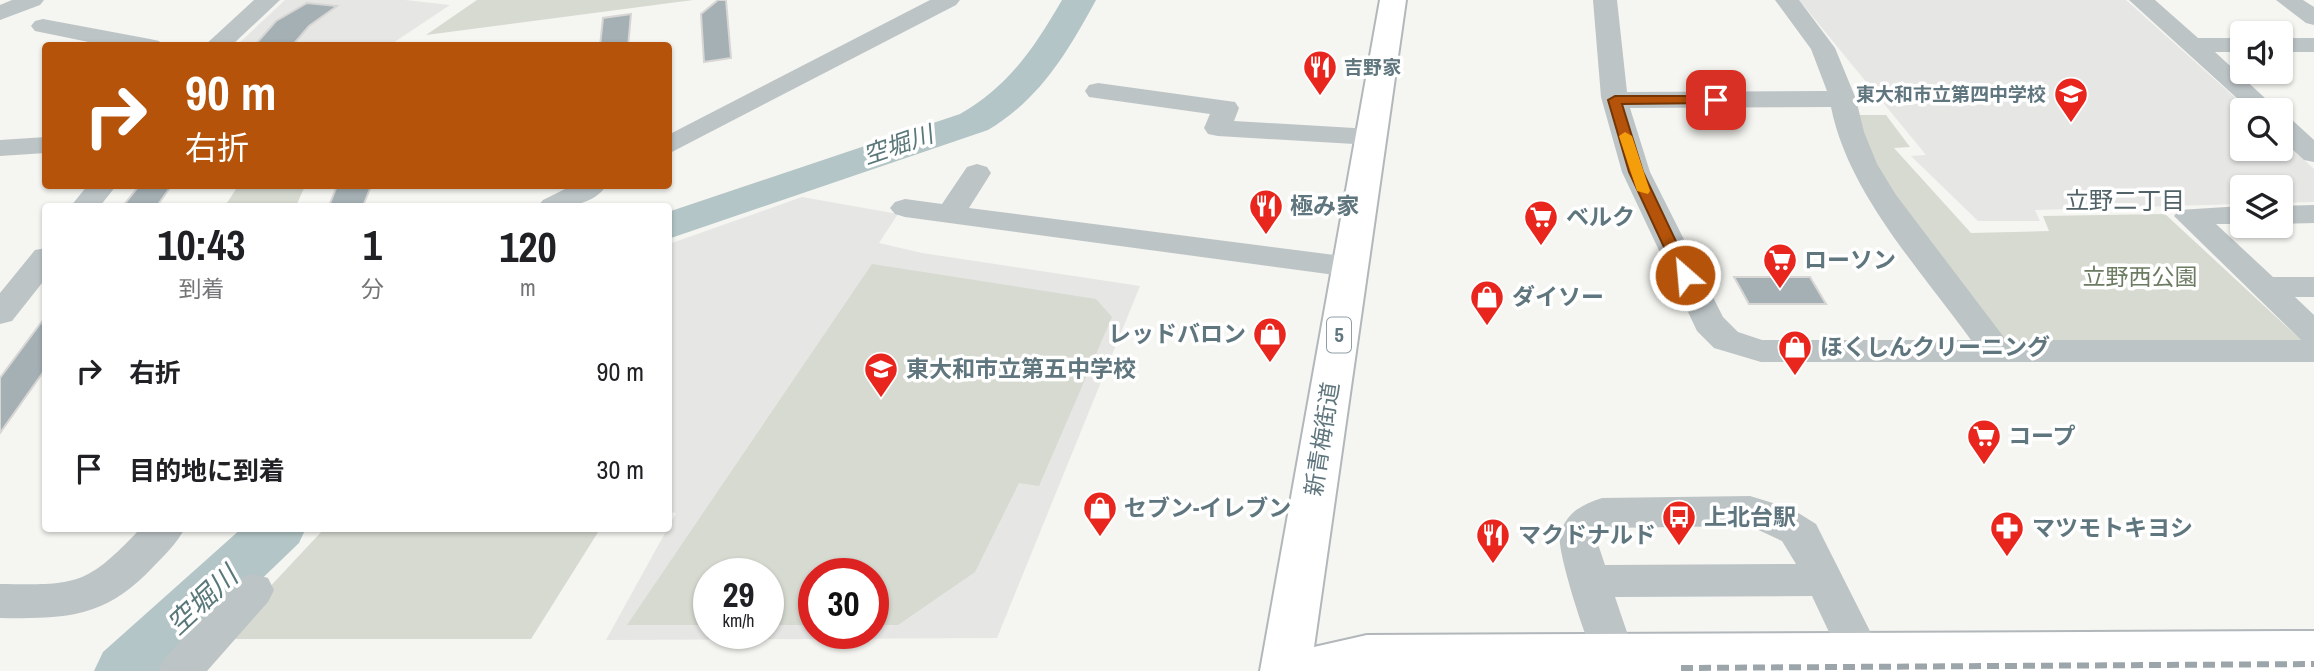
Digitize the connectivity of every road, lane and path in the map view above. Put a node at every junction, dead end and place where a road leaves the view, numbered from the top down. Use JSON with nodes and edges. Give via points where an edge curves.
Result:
{"nodes":[{"id":1,"x":32,"y":0,"type":"edge"},
{"id":2,"x":268,"y":0,"type":"edge"},
{"id":3,"x":948,"y":0,"type":"edge"},
{"id":4,"x":1393,"y":0,"type":"edge"},
{"id":5,"x":1605,"y":0,"type":"edge"},
{"id":6,"x":1787,"y":0,"type":"edge"},
{"id":7,"x":2141,"y":0,"type":"edge"},
{"id":8,"x":2288,"y":0,"type":"edge"},
{"id":9,"x":0,"y":13,"type":"edge"},
{"id":10,"x":2314,"y":18,"type":"edge"},
{"id":11,"x":43,"y":26,"type":"dead end"},
{"id":12,"x":129,"y":42,"type":"edge"},
{"id":13,"x":221,"y":42,"type":"edge"},
{"id":14,"x":2191,"y":45,"type":"junction"},
{"id":15,"x":2230,"y":45,"type":"edge"},
{"id":16,"x":2293,"y":45,"type":"edge"},
{"id":17,"x":2314,"y":45,"type":"edge"},
{"id":18,"x":1098,"y":91,"type":"dead end"},
{"id":19,"x":2251,"y":98,"type":"edge"},
{"id":20,"x":1843,"y":99,"type":"junction"},
{"id":21,"x":1615,"y":100,"type":"junction"},
{"id":22,"x":2293,"y":135,"type":"edge"},
{"id":23,"x":1371,"y":137,"type":"junction"},
{"id":24,"x":672,"y":143,"type":"edge"},
{"id":25,"x":42,"y":145,"type":"edge"},
{"id":26,"x":0,"y":148,"type":"edge"},
{"id":27,"x":2314,"y":154,"type":"edge"},
{"id":28,"x":977,"y":173,"type":"dead end"},
{"id":29,"x":99,"y":189,"type":"edge"},
{"id":30,"x":586,"y":189,"type":"edge"},
{"id":31,"x":88,"y":203,"type":"edge"},
{"id":32,"x":559,"y":203,"type":"edge"},
{"id":33,"x":905,"y":208,"type":"dead end"},
{"id":34,"x":950,"y":214,"type":"junction"},
{"id":35,"x":2230,"y":215,"type":"edge"},
{"id":36,"x":42,"y":262,"type":"edge"},
{"id":37,"x":1350,"y":267,"type":"junction"},
{"id":38,"x":2266,"y":287,"type":"junction"},
{"id":39,"x":2314,"y":287,"type":"edge"},
{"id":40,"x":0,"y":314,"type":"edge"},
{"id":41,"x":2314,"y":334,"type":"edge"},
{"id":42,"x":2314,"y":351,"type":"edge"},
{"id":43,"x":1997,"y":352,"type":"junction"},
{"id":44,"x":162,"y":532,"type":"edge"},
{"id":45,"x":1824,"y":580,"type":"junction"},
{"id":46,"x":1590,"y":581,"type":"junction"},
{"id":47,"x":254,"y":590,"type":"dead end"},
{"id":48,"x":0,"y":601,"type":"edge"},
{"id":49,"x":1860,"y":653,"type":"junction"},
{"id":50,"x":2299,"y":658,"type":"edge"},
{"id":51,"x":1622,"y":663,"type":"edge"},
{"id":52,"x":180,"y":671,"type":"edge"},
{"id":53,"x":1285,"y":671,"type":"edge"},
{"id":54,"x":1301,"y":671,"type":"edge"}],
"edges":[{"from":1,"to":9,"type":"street"},
{"from":2,"to":13,"type":"street"},
{"from":3,"to":24,"type":"street"},
{"from":4,"to":23,"type":"main road","name":"新青梅街道","number":"5"},
{"from":5,"to":21,"type":"street"},
{"from":6,"to":20,"type":"street","via":[[1823,48]]},
{"from":7,"to":14,"type":"street"},
{"from":8,"to":10,"type":"street"},
{"from":11,"to":12,"type":"street"},
{"from":14,"to":15,"type":"street"},
{"from":14,"to":19,"type":"street"},
{"from":16,"to":17,"type":"street"},
{"from":18,"to":23,"type":"street","via":[[1226,108],[1218,128]]},
{"from":20,"to":21,"type":"street"},
{"from":20,"to":43,"type":"street","via":[[1850,132],[1883,198]]},
{"from":21,"to":43,"type":"street","via":[[1648,202],[1709,323],[1726,340],[1760,351]]},
{"from":22,"to":27,"type":"street"},
{"from":23,"to":37,"type":"main road","name":"新青梅街道","number":"5"},
{"from":25,"to":26,"type":"street"},
{"from":28,"to":34,"type":"street"},
{"from":29,"to":31,"type":"street"},
{"from":30,"to":32,"type":"street"},
{"from":33,"to":34,"type":"street"},
{"from":34,"to":37,"type":"street"},
{"from":35,"to":38,"type":"street","via":[[2189,216]]},
{"from":36,"to":40,"type":"street"},
{"from":37,"to":53,"type":"main road","name":"新青梅街道","number":"5"},
{"from":38,"to":39,"type":"street"},
{"from":38,"to":41,"type":"street"},
{"from":42,"to":43,"type":"street"},
{"from":44,"to":48,"type":"street","via":[[124,571],[94,591],[72,600]]},
{"from":45,"to":46,"type":"street"},
{"from":45,"to":46,"type":"street","via":[[1802,535],[1789,523],[1770,514],[1738,511],[1589,517],[1579,529],[1578,544]]},
{"from":45,"to":49,"type":"street"},
{"from":46,"to":51,"type":"street"},
{"from":47,"to":52,"type":"street"},
{"from":49,"to":50,"type":"main road"},
{"from":49,"to":51,"type":"main road"},
{"from":51,"to":54,"type":"main road","via":[[1367,656]]}]}
